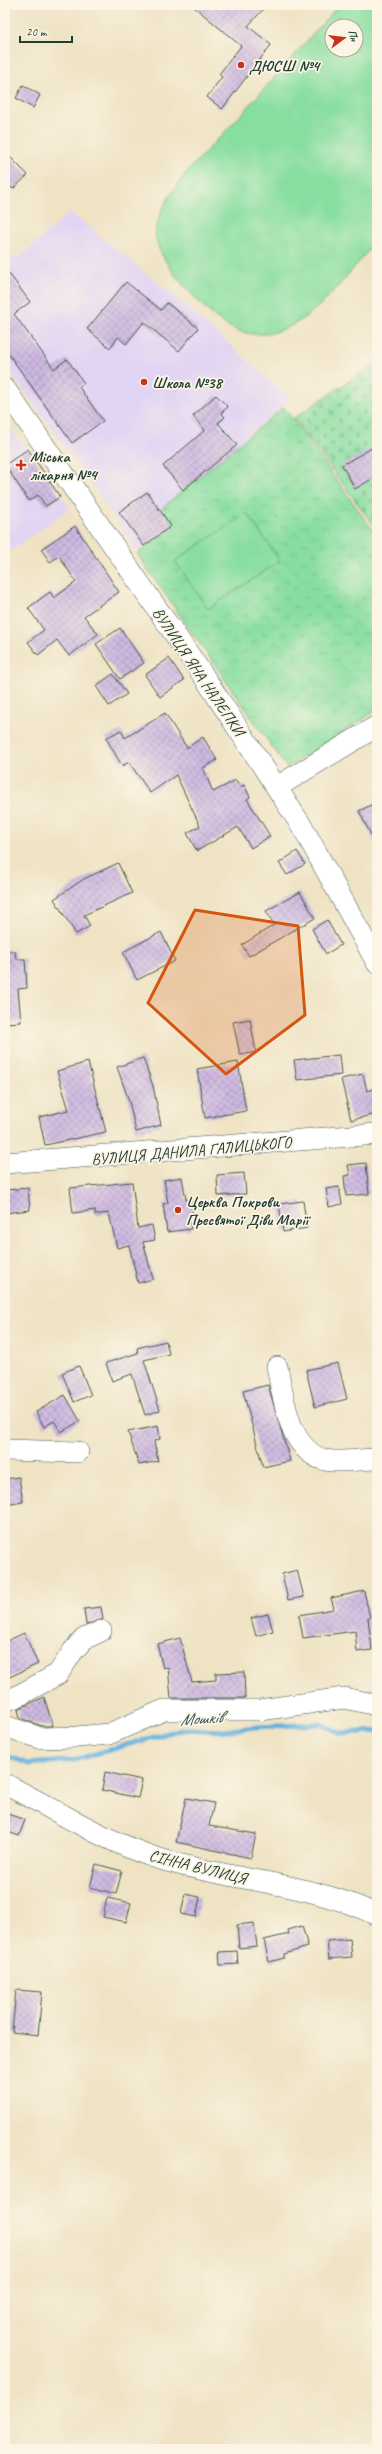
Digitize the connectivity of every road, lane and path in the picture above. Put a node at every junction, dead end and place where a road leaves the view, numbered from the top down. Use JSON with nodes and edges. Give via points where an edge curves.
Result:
{"nodes":[{"id":1,"x":5,"y":389,"type":"edge"},
{"id":2,"x":377,"y":726,"type":"edge"},
{"id":3,"x":276,"y":787,"type":"junction"},
{"id":4,"x":377,"y":963,"type":"edge"},
{"id":5,"x":377,"y":1134,"type":"edge"},
{"id":6,"x":5,"y":1163,"type":"edge"},
{"id":7,"x":277,"y":1367,"type":"dead end"},
{"id":8,"x":5,"y":1450,"type":"edge"},
{"id":9,"x":78,"y":1452,"type":"dead end"},
{"id":10,"x":377,"y":1459,"type":"edge"},
{"id":11,"x":101,"y":1631,"type":"dead end"},
{"id":12,"x":5,"y":1700,"type":"edge"},
{"id":13,"x":377,"y":1705,"type":"edge"},
{"id":14,"x":6,"y":1729,"type":"edge"},
{"id":15,"x":5,"y":1784,"type":"edge"},
{"id":16,"x":377,"y":1915,"type":"edge"}],
"edges":[{"from":1,"to":3,"type":"street","name":"ВУЛИЦЯ ЯНА НАЛЕПКИ","via":[[199,670]]},
{"from":2,"to":3,"type":"street"},
{"from":3,"to":4,"type":"street","name":"ВУЛИЦЯ ЯНА НАЛЕПКИ","via":[[336,884]]},
{"from":5,"to":6,"type":"street","name":"ВУЛИЦЯ ДАНИЛА ГАЛИЦЬКОГО"},
{"from":7,"to":10,"type":"street","via":[[289,1418],[299,1441],[310,1453],[326,1460]]},
{"from":8,"to":9,"type":"street"},
{"from":11,"to":12,"type":"street","via":[[84,1639],[58,1674],[14,1698]]},
{"from":13,"to":14,"type":"street","via":[[344,1698],[260,1710],[164,1710],[109,1734],[76,1737],[40,1738]]},
{"from":15,"to":16,"type":"street","name":"СІННА ВУЛИЦЯ","via":[[103,1835],[159,1859],[226,1875],[314,1891]]}]}
